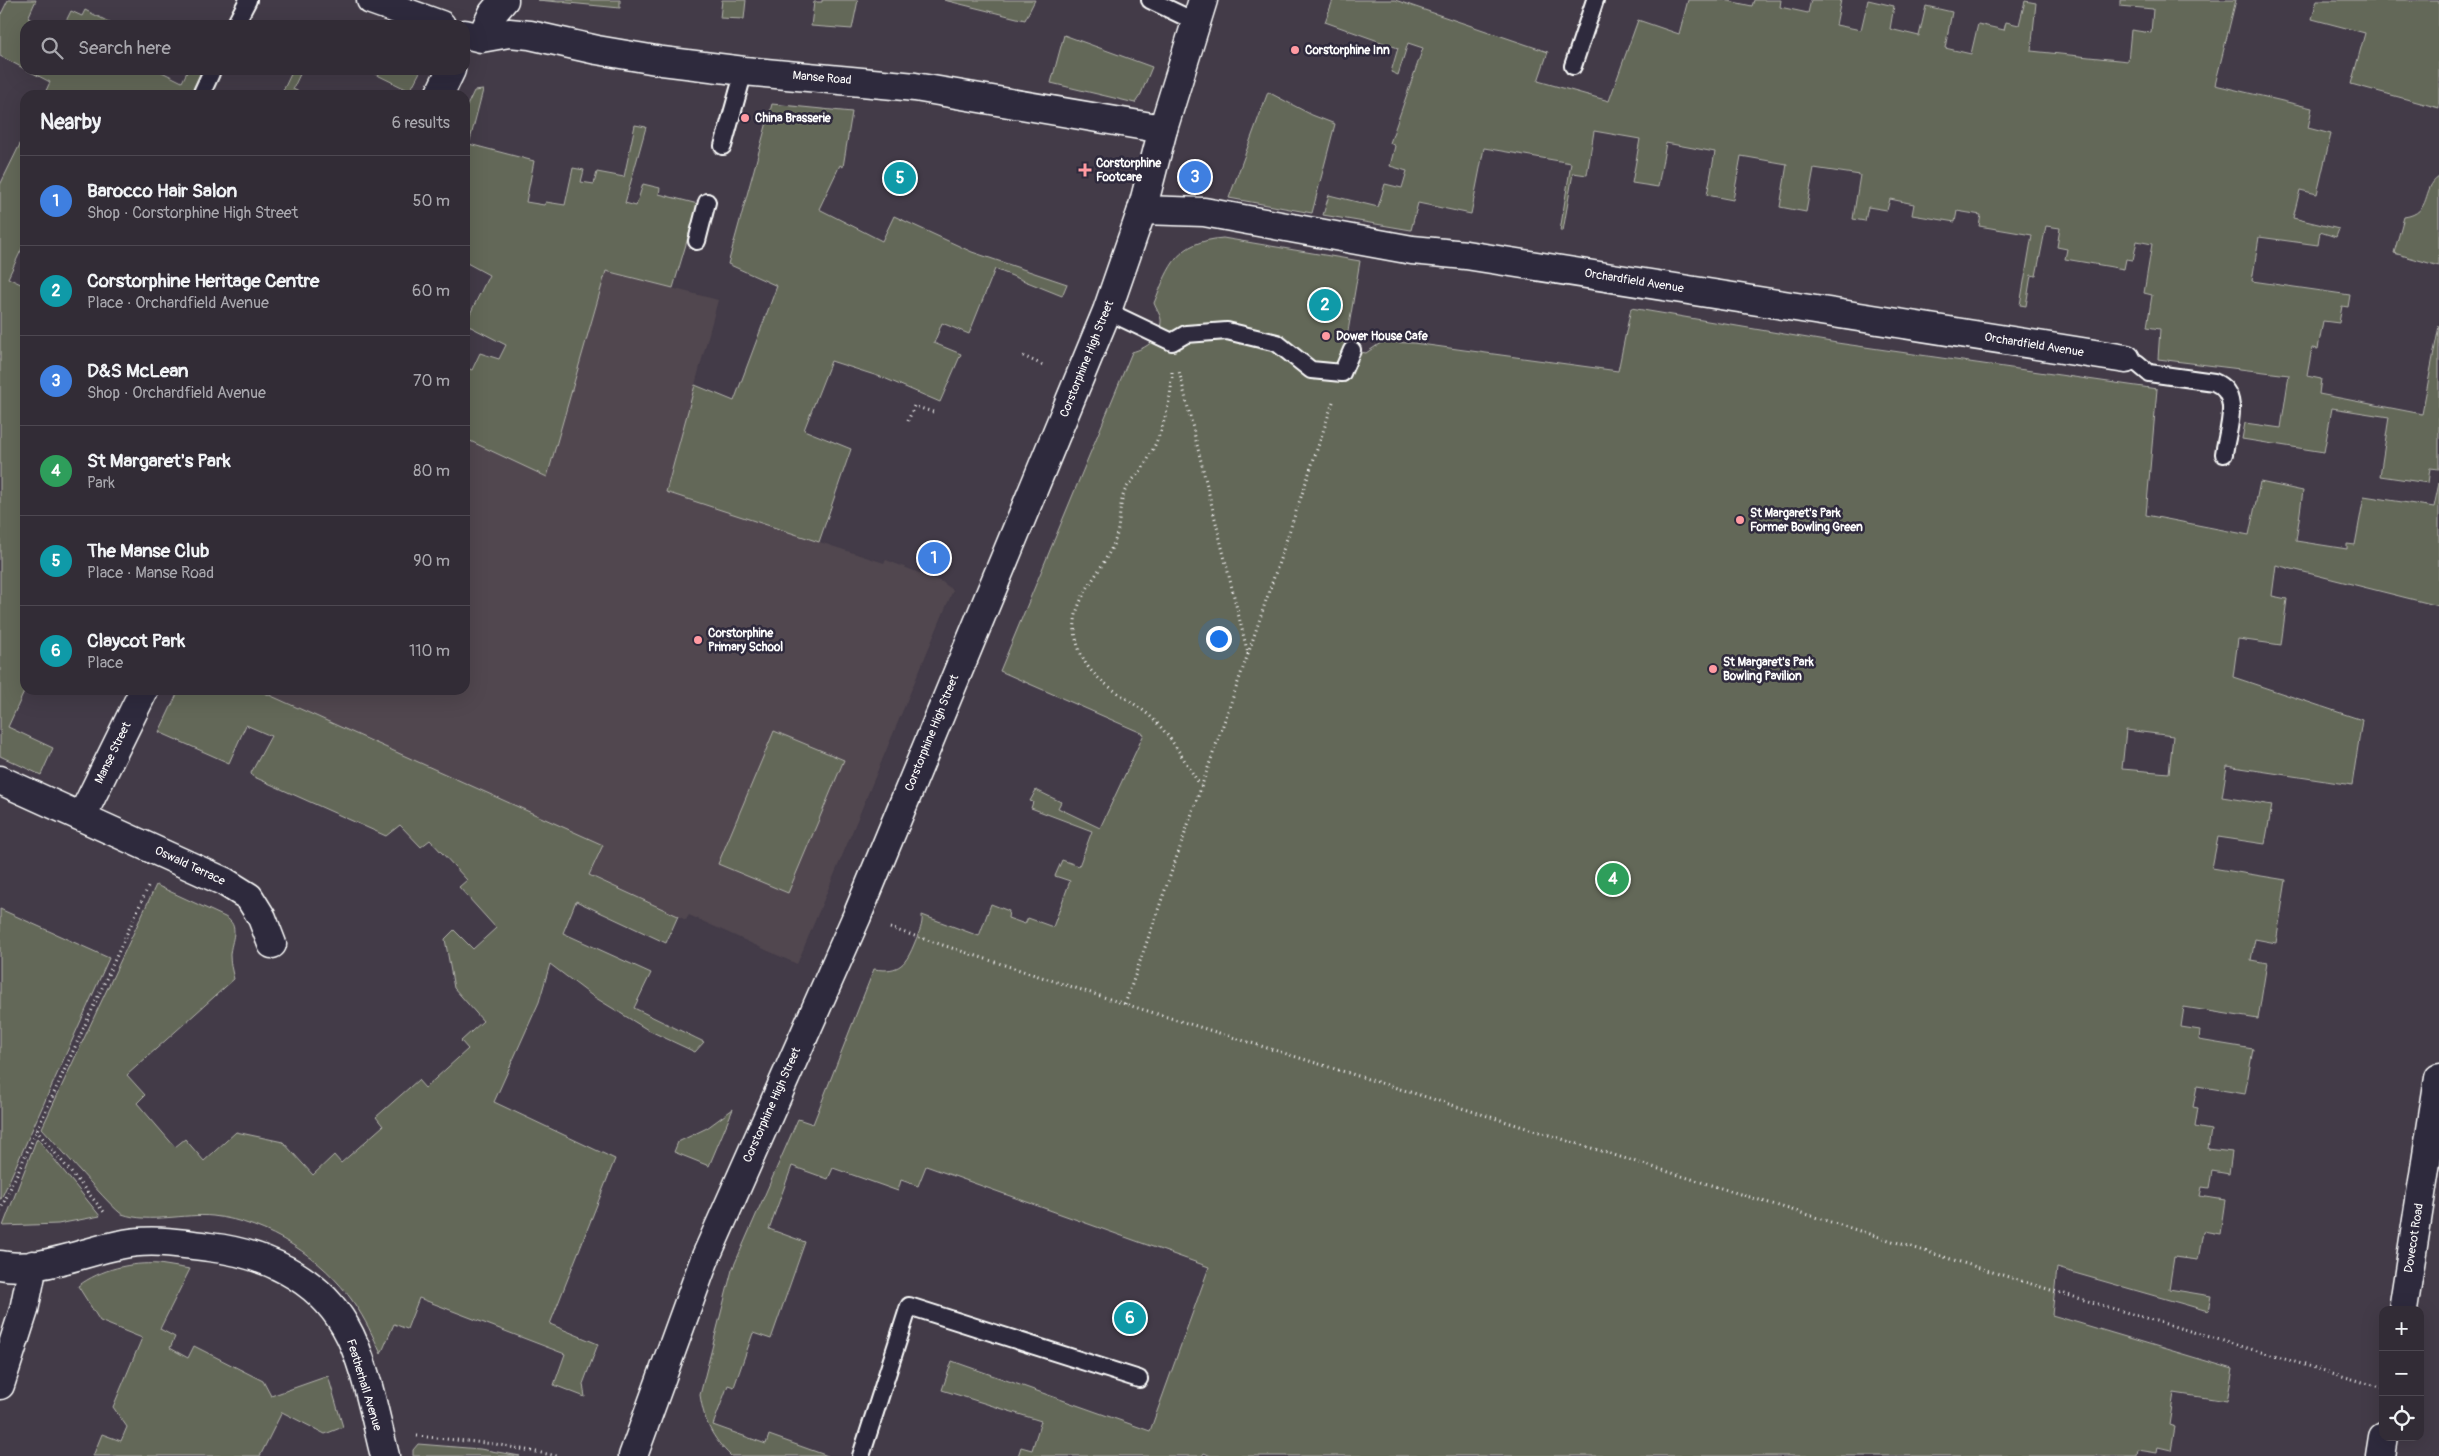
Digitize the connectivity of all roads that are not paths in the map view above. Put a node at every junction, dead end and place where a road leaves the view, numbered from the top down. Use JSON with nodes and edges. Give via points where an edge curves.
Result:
{"nodes":[{"id":1,"x":248,"y":0,"type":"edge"},
{"id":2,"x":371,"y":0,"type":"edge"},
{"id":3,"x":504,"y":0,"type":"edge"},
{"id":4,"x":1150,"y":0,"type":"edge"},
{"id":5,"x":1596,"y":0,"type":"edge"},
{"id":6,"x":1200,"y":11,"type":"edge"},
{"id":7,"x":238,"y":20,"type":"edge"},
{"id":8,"x":426,"y":20,"type":"edge"},
{"id":9,"x":470,"y":38,"type":"edge"},
{"id":10,"x":1573,"y":66,"type":"dead end"},
{"id":11,"x":744,"y":71,"type":"junction"},
{"id":12,"x":210,"y":75,"type":"edge"},
{"id":13,"x":449,"y":75,"type":"edge"},
{"id":14,"x":203,"y":90,"type":"edge"},
{"id":15,"x":441,"y":90,"type":"edge"},
{"id":16,"x":1163,"y":129,"type":"junction"},
{"id":17,"x":723,"y":146,"type":"dead end"},
{"id":18,"x":707,"y":202,"type":"dead end"},
{"id":19,"x":1142,"y":210,"type":"junction"},
{"id":20,"x":697,"y":241,"type":"dead end"},
{"id":21,"x":1107,"y":311,"type":"junction"},
{"id":22,"x":1352,"y":350,"type":"dead end"},
{"id":23,"x":2126,"y":359,"type":"joint"},
{"id":24,"x":2224,"y":454,"type":"dead end"},
{"id":25,"x":142,"y":695,"type":"edge"},
{"id":26,"x":0,"y":780,"type":"edge"},
{"id":27,"x":82,"y":816,"type":"junction"},
{"id":28,"x":272,"y":944,"type":"dead end"},
{"id":29,"x":2439,"y":1078,"type":"edge"},
{"id":30,"x":0,"y":1265,"type":"edge"},
{"id":31,"x":33,"y":1265,"type":"junction"},
{"id":32,"x":2404,"y":1306,"type":"edge"},
{"id":33,"x":1139,"y":1379,"type":"dead end"},
{"id":34,"x":0,"y":1385,"type":"edge"},
{"id":35,"x":2382,"y":1441,"type":"edge"},
{"id":36,"x":384,"y":1451,"type":"edge"},
{"id":37,"x":632,"y":1456,"type":"edge"},
{"id":38,"x":861,"y":1456,"type":"edge"},
{"id":39,"x":2380,"y":1456,"type":"edge"}],
"edges":[{"from":1,"to":7,"type":"lane"},
{"from":2,"to":8,"type":"street"},
{"from":3,"to":9,"type":"street","name":"Manse Road"},
{"from":4,"to":6,"type":"lane"},
{"from":5,"to":10,"type":"lane"},
{"from":6,"to":16,"type":"street","name":"Corstorphine High Street"},
{"from":9,"to":11,"type":"street","name":"Manse Road","via":[[509,33],[530,35],[597,50]]},
{"from":11,"to":16,"type":"street","name":"Manse Road","via":[[915,87]]},
{"from":11,"to":17,"type":"lane"},
{"from":12,"to":14,"type":"lane"},
{"from":13,"to":15,"type":"street"},
{"from":16,"to":19,"type":"street","name":"Corstorphine High Street"},
{"from":18,"to":20,"type":"lane"},
{"from":19,"to":21,"type":"street","name":"Corstorphine High Street"},
{"from":19,"to":23,"type":"street","name":"Orchardfield Avenue","via":[[1204,212],[1412,250],[1476,256]]},
{"from":21,"to":22,"type":"lane","via":[[1172,342],[1186,334],[1227,331],[1277,342],[1310,370],[1342,373]]},
{"from":21,"to":37,"type":"street","name":"Corstorphine High Street","via":[[857,916],[704,1261]]},
{"from":23,"to":24,"type":"lane","via":[[2149,373],[2223,386],[2232,404]]},
{"from":25,"to":27,"type":"street","name":"Manse Street"},
{"from":26,"to":27,"type":"street","name":"Oswald Terrace"},
{"from":27,"to":28,"type":"street","name":"Oswald Terrace","via":[[225,882],[249,897]]},
{"from":29,"to":32,"type":"street","name":"Dovecot Road"},
{"from":30,"to":31,"type":"street","name":"Featherhall Avenue"},
{"from":31,"to":34,"type":"street","via":[[24,1310]]},
{"from":31,"to":36,"type":"street","name":"Featherhall Avenue","via":[[130,1243],[156,1242],[240,1252],[282,1268],[316,1290],[345,1326],[356,1350]]},
{"from":33,"to":38,"type":"lane","via":[[910,1306]]},
{"from":35,"to":39,"type":"street"}]}
